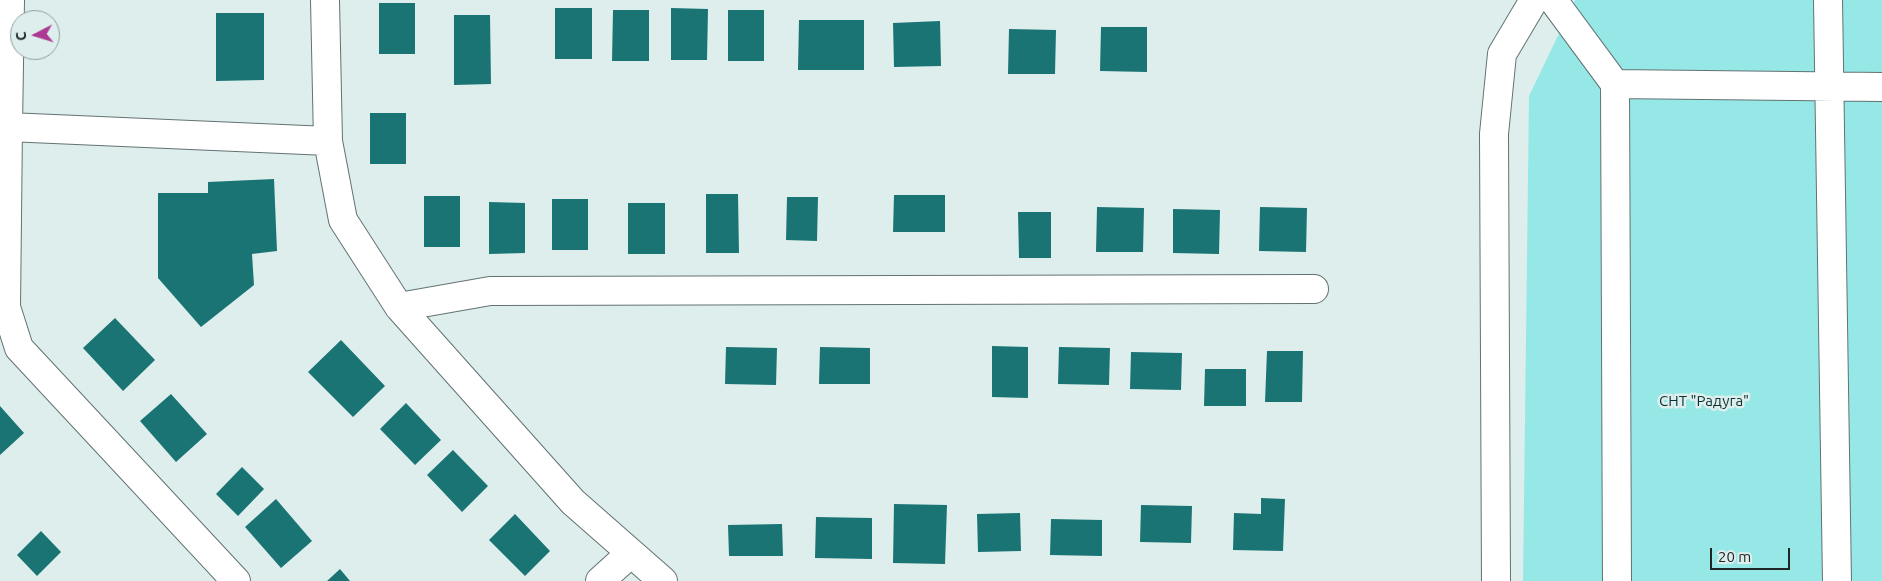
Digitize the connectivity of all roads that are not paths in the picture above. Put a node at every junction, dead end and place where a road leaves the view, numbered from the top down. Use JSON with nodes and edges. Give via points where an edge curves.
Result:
{"nodes":[{"id":1,"x":10,"y":0,"type":"edge"},
{"id":2,"x":325,"y":0,"type":"edge"},
{"id":3,"x":1534,"y":0,"type":"edge"},
{"id":4,"x":1553,"y":0,"type":"edge"},
{"id":5,"x":1828,"y":0,"type":"edge"},
{"id":6,"x":1615,"y":84,"type":"junction"},
{"id":7,"x":1882,"y":87,"type":"edge"},
{"id":8,"x":1828,"y":88,"type":"junction"},
{"id":9,"x":8,"y":127,"type":"junction"},
{"id":10,"x":328,"y":142,"type":"junction"},
{"id":11,"x":1314,"y":289,"type":"dead end"},
{"id":12,"x":399,"y":307,"type":"junction"},
{"id":13,"x":3,"y":312,"type":"edge"},
{"id":14,"x":630,"y":553,"type":"junction"},
{"id":15,"x":236,"y":581,"type":"edge"},
{"id":16,"x":600,"y":581,"type":"edge"},
{"id":17,"x":663,"y":581,"type":"edge"},
{"id":18,"x":1496,"y":581,"type":"edge"},
{"id":19,"x":1617,"y":581,"type":"edge"},
{"id":20,"x":1837,"y":581,"type":"edge"}],
"edges":[{"from":1,"to":9,"type":"street"},
{"from":2,"to":10,"type":"street"},
{"from":3,"to":18,"type":"street","via":[[1502,54],[1494,134]]},
{"from":4,"to":6,"type":"street"},
{"from":5,"to":8,"type":"street"},
{"from":6,"to":8,"type":"street"},
{"from":6,"to":19,"type":"street"},
{"from":7,"to":8,"type":"street"},
{"from":8,"to":20,"type":"street"},
{"from":9,"to":10,"type":"street"},
{"from":9,"to":13,"type":"street"},
{"from":10,"to":12,"type":"street","via":[[343,220]]},
{"from":11,"to":12,"type":"street","via":[[490,291]]},
{"from":12,"to":14,"type":"street","via":[[574,502]]},
{"from":13,"to":15,"type":"street","via":[[19,348]]},
{"from":14,"to":16,"type":"street"},
{"from":14,"to":17,"type":"street"}]}
